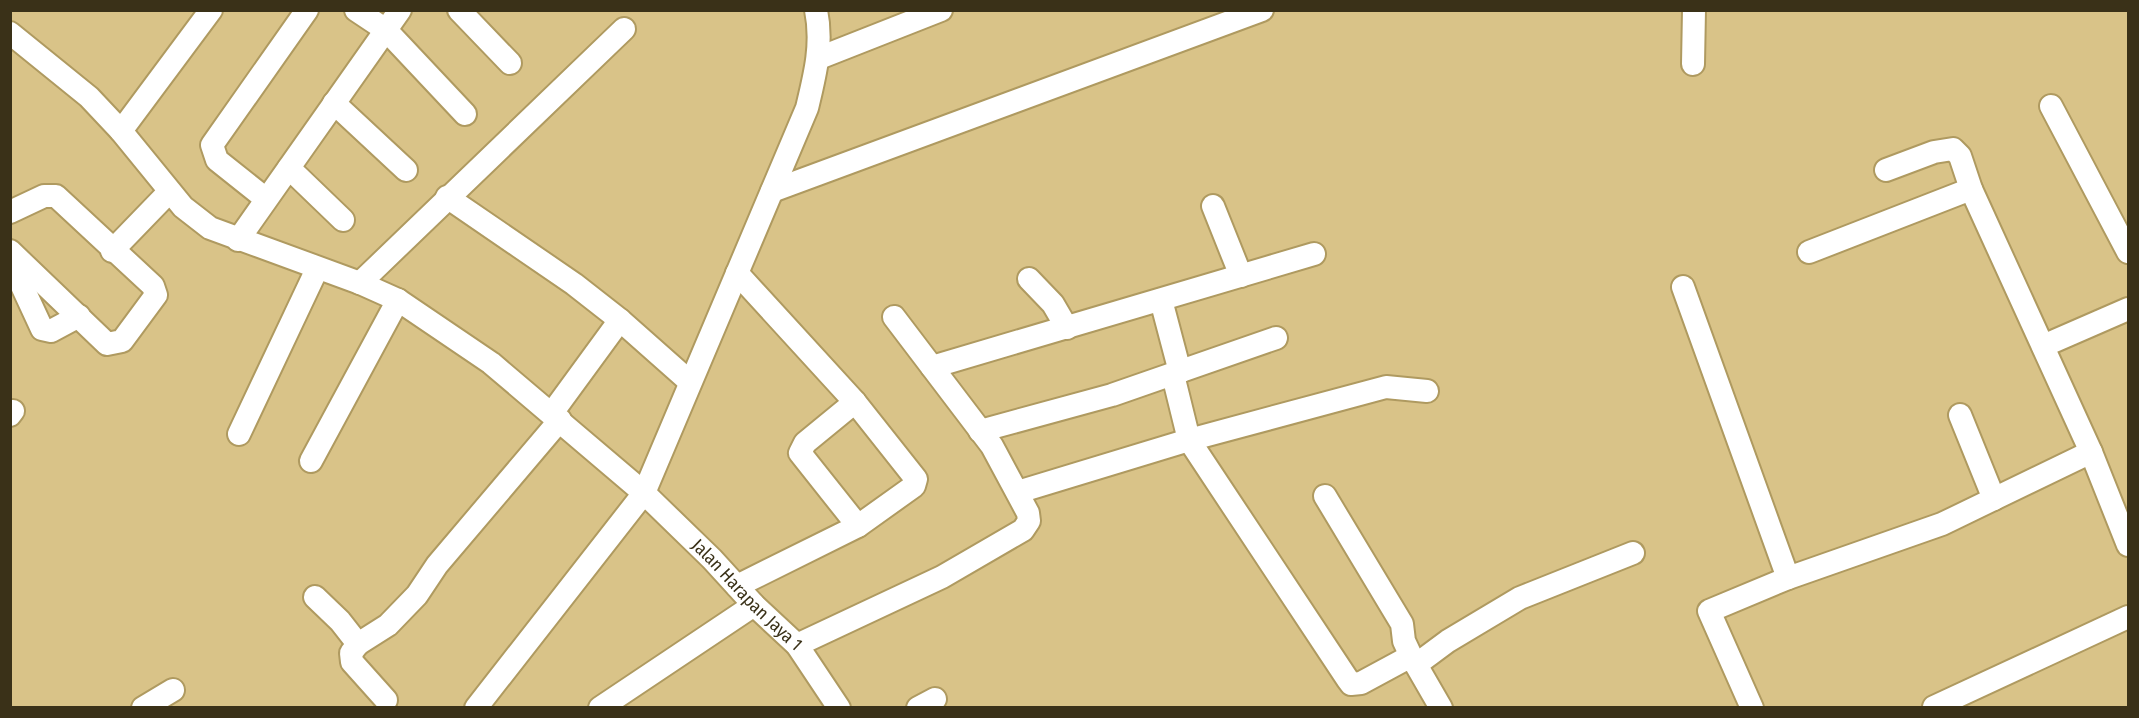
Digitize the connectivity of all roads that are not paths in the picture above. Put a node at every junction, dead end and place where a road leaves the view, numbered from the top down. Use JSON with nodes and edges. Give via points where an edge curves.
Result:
{"nodes":[{"id":1,"x":211,"y":10,"type":"edge"},
{"id":2,"x":307,"y":10,"type":"edge"},
{"id":3,"x":356,"y":10,"type":"edge"},
{"id":4,"x":400,"y":10,"type":"edge"},
{"id":5,"x":459,"y":10,"type":"edge"},
{"id":6,"x":816,"y":10,"type":"edge"},
{"id":7,"x":941,"y":10,"type":"edge"},
{"id":8,"x":1262,"y":10,"type":"edge"},
{"id":9,"x":1694,"y":10,"type":"edge"},
{"id":10,"x":624,"y":29,"type":"dead end"},
{"id":11,"x":386,"y":30,"type":"junction"},
{"id":12,"x":10,"y":33,"type":"edge"},
{"id":13,"x":819,"y":58,"type":"junction"},
{"id":14,"x":510,"y":63,"type":"dead end"},
{"id":15,"x":1693,"y":64,"type":"dead end"},
{"id":16,"x":334,"y":103,"type":"junction"},
{"id":17,"x":2051,"y":106,"type":"dead end"},
{"id":18,"x":465,"y":114,"type":"dead end"},
{"id":19,"x":121,"y":131,"type":"junction"},
{"id":20,"x":289,"y":168,"type":"junction"},
{"id":21,"x":406,"y":170,"type":"dead end"},
{"id":22,"x":1886,"y":170,"type":"dead end"},
{"id":23,"x":1971,"y":189,"type":"junction"},
{"id":24,"x":772,"y":191,"type":"junction"},
{"id":25,"x":170,"y":192,"type":"junction"},
{"id":26,"x":447,"y":196,"type":"junction"},
{"id":27,"x":266,"y":199,"type":"junction"},
{"id":28,"x":1213,"y":206,"type":"dead end"},
{"id":29,"x":10,"y":212,"type":"edge"},
{"id":30,"x":343,"y":220,"type":"dead end"},
{"id":31,"x":238,"y":240,"type":"junction"},
{"id":32,"x":10,"y":251,"type":"edge"},
{"id":33,"x":112,"y":251,"type":"junction"},
{"id":34,"x":1809,"y":252,"type":"dead end"},
{"id":35,"x":2128,"y":252,"type":"edge"},
{"id":36,"x":1314,"y":254,"type":"dead end"},
{"id":37,"x":10,"y":260,"type":"edge"},
{"id":38,"x":317,"y":269,"type":"junction"},
{"id":39,"x":737,"y":273,"type":"junction"},
{"id":40,"x":1241,"y":276,"type":"junction"},
{"id":41,"x":1029,"y":279,"type":"dead end"},
{"id":42,"x":360,"y":283,"type":"junction"},
{"id":43,"x":1683,"y":287,"type":"dead end"},
{"id":44,"x":398,"y":300,"type":"junction"},
{"id":45,"x":1161,"y":300,"type":"junction"},
{"id":46,"x":2128,"y":309,"type":"edge"},
{"id":47,"x":79,"y":316,"type":"junction"},
{"id":48,"x":894,"y":317,"type":"dead end"},
{"id":49,"x":620,"y":320,"type":"junction"},
{"id":50,"x":1067,"y":328,"type":"junction"},
{"id":51,"x":1276,"y":338,"type":"dead end"},
{"id":52,"x":2043,"y":346,"type":"junction"},
{"id":53,"x":932,"y":368,"type":"junction"},
{"id":54,"x":1176,"y":374,"type":"junction"},
{"id":55,"x":690,"y":382,"type":"junction"},
{"id":56,"x":1427,"y":392,"type":"dead end"},
{"id":57,"x":855,"y":402,"type":"junction"},
{"id":58,"x":1960,"y":415,"type":"dead end"},
{"id":59,"x":556,"y":417,"type":"junction"},
{"id":60,"x":980,"y":431,"type":"junction"},
{"id":61,"x":239,"y":434,"type":"dead end"},
{"id":62,"x":1189,"y":441,"type":"junction"},
{"id":63,"x":2091,"y":452,"type":"junction"},
{"id":64,"x":311,"y":461,"type":"dead end"},
{"id":65,"x":1018,"y":492,"type":"junction"},
{"id":66,"x":644,"y":494,"type":"junction"},
{"id":67,"x":1325,"y":496,"type":"dead end"},
{"id":68,"x":1994,"y":499,"type":"junction"},
{"id":69,"x":858,"y":526,"type":"junction"},
{"id":70,"x":2128,"y":545,"type":"edge"},
{"id":71,"x":1633,"y":553,"type":"dead end"},
{"id":72,"x":1788,"y":578,"type":"junction"},
{"id":73,"x":737,"y":586,"type":"junction"},
{"id":74,"x":315,"y":597,"type":"dead end"},
{"id":75,"x":754,"y":605,"type":"junction"},
{"id":76,"x":2128,"y":617,"type":"edge"},
{"id":77,"x":358,"y":645,"type":"junction"},
{"id":78,"x":797,"y":645,"type":"junction"},
{"id":79,"x":1414,"y":660,"type":"junction"},
{"id":80,"x":173,"y":690,"type":"dead end"},
{"id":81,"x":386,"y":700,"type":"dead end"},
{"id":82,"x":1934,"y":707,"type":"edge"},
{"id":83,"x":143,"y":708,"type":"edge"},
{"id":84,"x":476,"y":708,"type":"edge"},
{"id":85,"x":600,"y":708,"type":"edge"},
{"id":86,"x":839,"y":708,"type":"edge"},
{"id":87,"x":1441,"y":708,"type":"edge"},
{"id":88,"x":1752,"y":708,"type":"edge"}],
"edges":[{"from":1,"to":19,"type":"street"},
{"from":2,"to":27,"type":"street","via":[[212,145],[217,160]]},
{"from":3,"to":11,"type":"street"},
{"from":4,"to":11,"type":"street"},
{"from":5,"to":14,"type":"street"},
{"from":6,"to":13,"type":"street"},
{"from":7,"to":13,"type":"street"},
{"from":8,"to":24,"type":"street"},
{"from":9,"to":15,"type":"street"},
{"from":10,"to":26,"type":"street"},
{"from":11,"to":16,"type":"street"},
{"from":11,"to":18,"type":"street"},
{"from":12,"to":19,"type":"street","name":"Jalan Harapan Jaya 1","via":[[89,97]]},
{"from":13,"to":24,"type":"street","via":[[807,108]]},
{"from":16,"to":20,"type":"street"},
{"from":16,"to":21,"type":"street"},
{"from":17,"to":35,"type":"street"},
{"from":19,"to":25,"type":"street","name":"Jalan Harapan Jaya 1"},
{"from":20,"to":27,"type":"street"},
{"from":20,"to":30,"type":"street"},
{"from":22,"to":23,"type":"street","via":[[1953,149],[1960,156]]},
{"from":23,"to":34,"type":"street"},
{"from":23,"to":52,"type":"street"},
{"from":24,"to":39,"type":"street"},
{"from":25,"to":31,"type":"street","name":"Jalan Harapan Jaya 1","via":[[210,228]]},
{"from":25,"to":33,"type":"street"},
{"from":26,"to":42,"type":"street"},
{"from":26,"to":49,"type":"street"},
{"from":27,"to":31,"type":"street"},
{"from":28,"to":40,"type":"street"},
{"from":29,"to":33,"type":"street","via":[[44,196],[56,196]]},
{"from":31,"to":38,"type":"street","name":"Jalan Harapan Jaya 1"},
{"from":32,"to":47,"type":"street"},
{"from":33,"to":47,"type":"street","via":[[153,286],[153,302],[122,341],[115,344],[107,344]]},
{"from":36,"to":40,"type":"street"},
{"from":37,"to":47,"type":"street","via":[[42,329],[51,331]]},
{"from":38,"to":42,"type":"street","name":"Jalan Harapan Jaya 1"},
{"from":38,"to":61,"type":"street"},
{"from":39,"to":55,"type":"street"},
{"from":39,"to":57,"type":"street"},
{"from":40,"to":45,"type":"street"},
{"from":41,"to":50,"type":"street","via":[[1053,304]]},
{"from":42,"to":44,"type":"street","name":"Jalan Harapan Jaya 1"},
{"from":43,"to":72,"type":"street"},
{"from":44,"to":59,"type":"street","name":"Jalan Harapan Jaya 1","via":[[457,338]]},
{"from":44,"to":64,"type":"street"},
{"from":45,"to":50,"type":"street"},
{"from":45,"to":54,"type":"street"},
{"from":46,"to":52,"type":"street"},
{"from":48,"to":53,"type":"street"},
{"from":49,"to":55,"type":"street"},
{"from":49,"to":59,"type":"street"},
{"from":50,"to":53,"type":"street"},
{"from":51,"to":54,"type":"street"},
{"from":52,"to":63,"type":"street"},
{"from":53,"to":60,"type":"street"},
{"from":54,"to":60,"type":"street"},
{"from":54,"to":62,"type":"street"},
{"from":55,"to":66,"type":"street"},
{"from":56,"to":62,"type":"street","via":[[1386,387]]},
{"from":57,"to":69,"type":"street","via":[[805,443],[800,453]]},
{"from":57,"to":69,"type":"street","via":[[916,479],[914,486]]},
{"from":58,"to":68,"type":"street"},
{"from":59,"to":66,"type":"street","name":"Jalan Harapan Jaya 1"},
{"from":59,"to":77,"type":"street","via":[[417,595],[388,626]]},
{"from":60,"to":65,"type":"street"},
{"from":62,"to":65,"type":"street"},
{"from":62,"to":79,"type":"street","via":[[1351,684]]},
{"from":63,"to":68,"type":"street"},
{"from":63,"to":70,"type":"street"},
{"from":65,"to":78,"type":"street","via":[[1028,513],[1029,521],[1023,530],[942,577]]},
{"from":66,"to":73,"type":"street","name":"Jalan Harapan Jaya 1"},
{"from":66,"to":84,"type":"street"},
{"from":67,"to":79,"type":"street","via":[[1402,624],[1404,641]]},
{"from":68,"to":72,"type":"street","via":[[1942,524]]},
{"from":69,"to":73,"type":"street"},
{"from":71,"to":79,"type":"street","via":[[1520,598]]},
{"from":72,"to":88,"type":"street","via":[[1709,611]]},
{"from":73,"to":75,"type":"street","name":"Jalan Harapan Jaya 1"},
{"from":74,"to":77,"type":"street"},
{"from":75,"to":78,"type":"street","name":"Jalan Harapan Jaya 1"},
{"from":75,"to":85,"type":"street"},
{"from":76,"to":82,"type":"street"},
{"from":77,"to":81,"type":"street","via":[[351,653],[352,662]]},
{"from":78,"to":86,"type":"street","name":"Jalan Harapan Jaya 1"},
{"from":79,"to":87,"type":"street"},
{"from":80,"to":83,"type":"street"}]}
